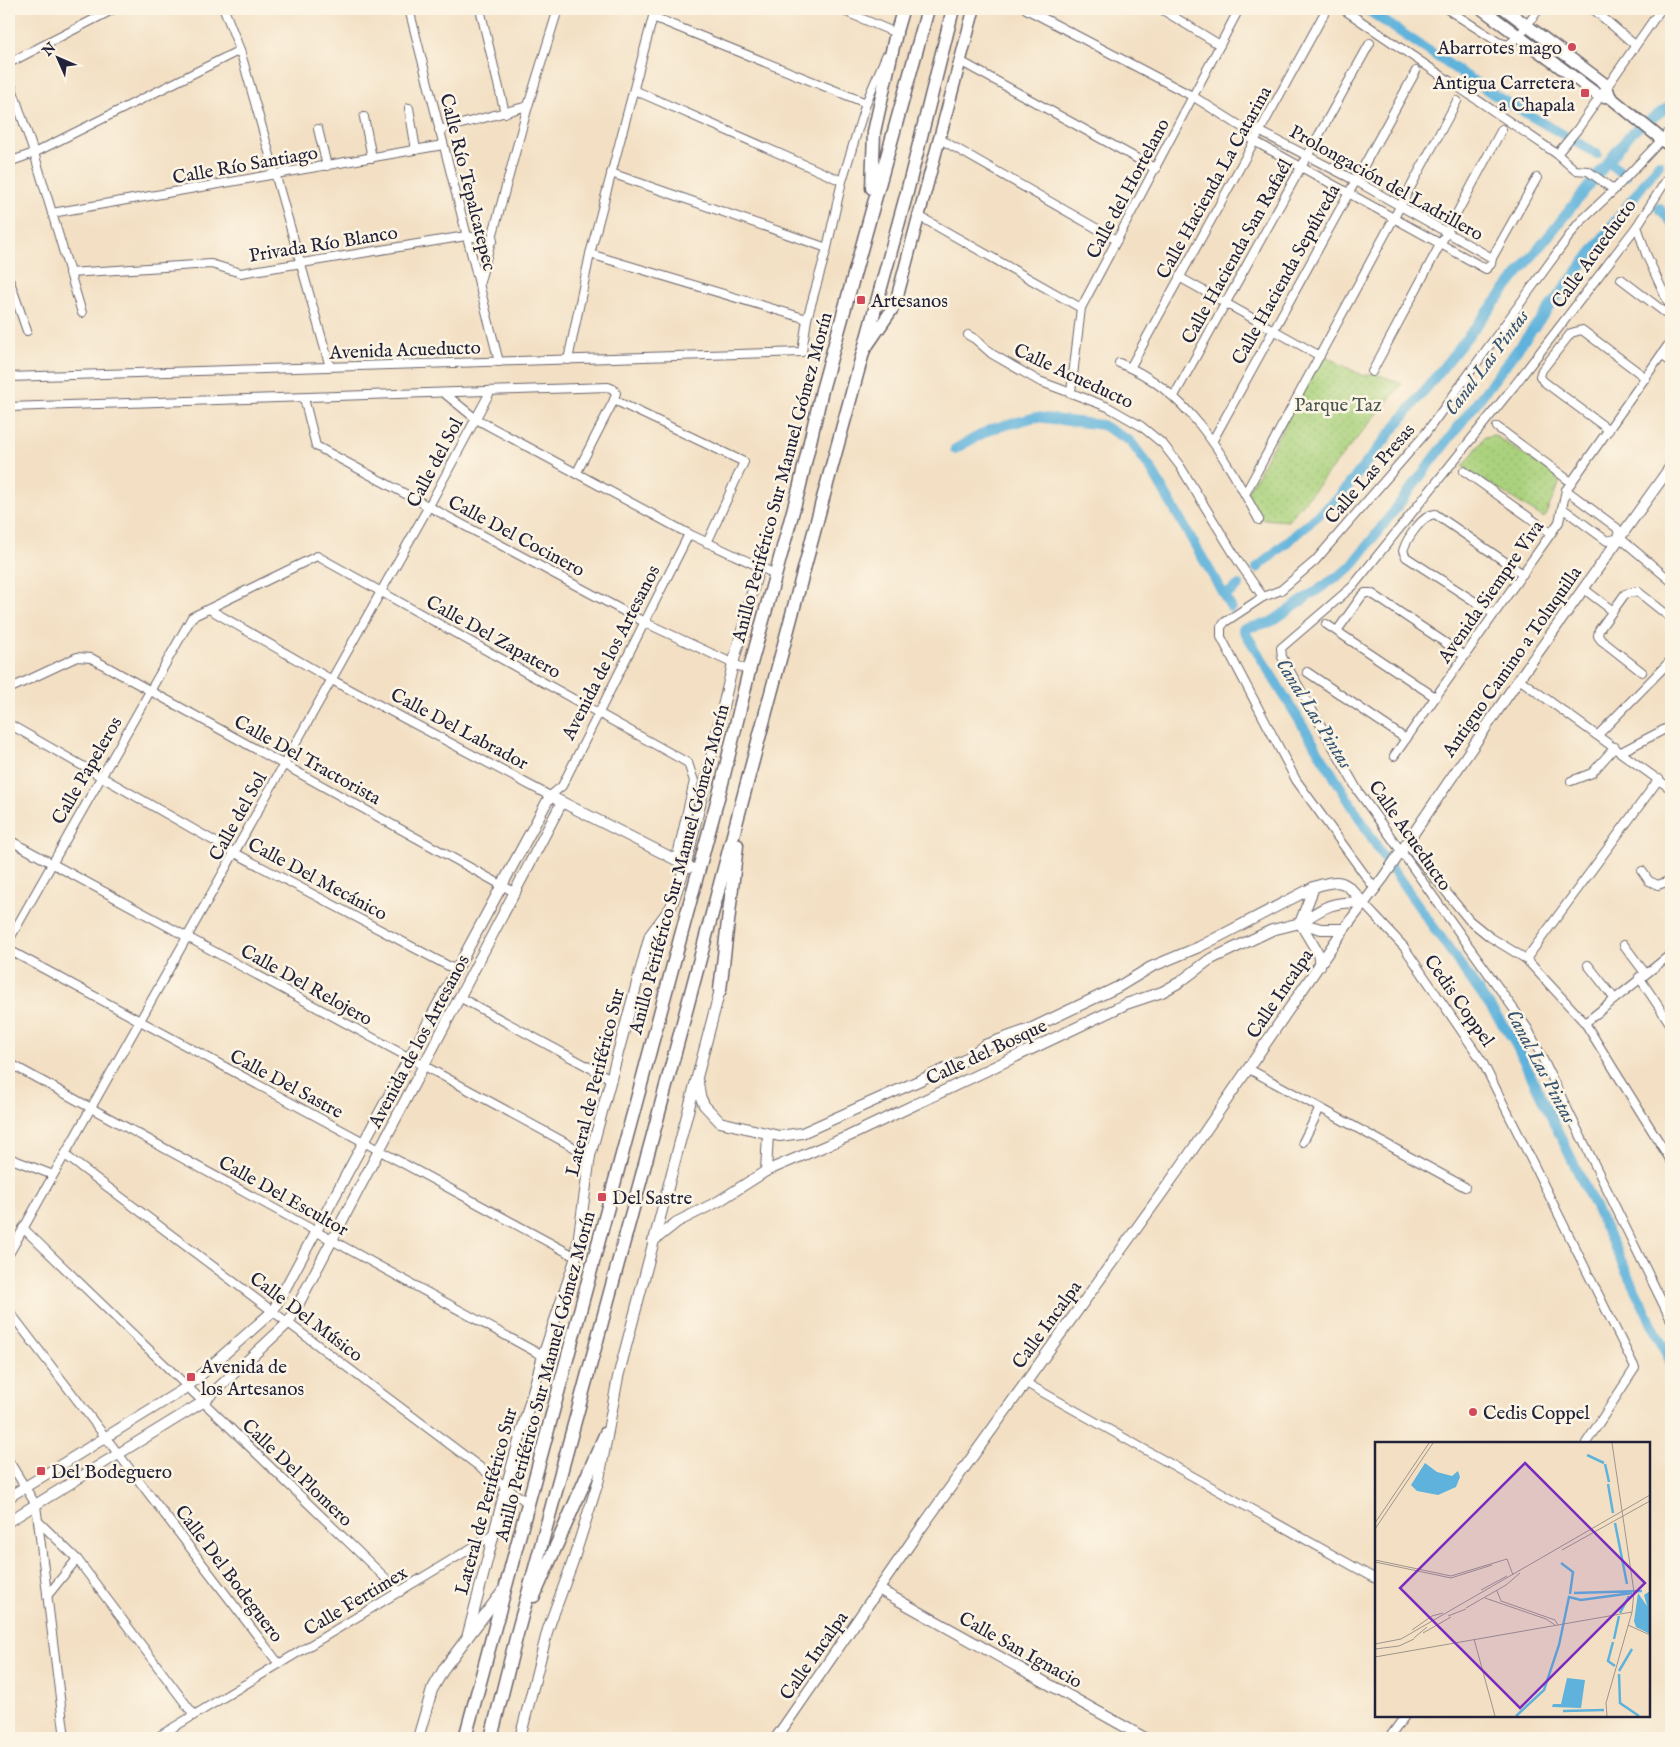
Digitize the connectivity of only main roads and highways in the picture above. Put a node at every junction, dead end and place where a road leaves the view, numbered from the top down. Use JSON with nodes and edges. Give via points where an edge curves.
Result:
{"nodes":[{"id":1,"x":903,"y":9,"type":"edge"},
{"id":2,"x":928,"y":9,"type":"edge"},
{"id":3,"x":953,"y":9,"type":"edge"},
{"id":4,"x":974,"y":9,"type":"edge"},
{"id":5,"x":1482,"y":9,"type":"edge"},
{"id":6,"x":1505,"y":9,"type":"edge"},
{"id":7,"x":896,"y":33,"type":"joint"},
{"id":8,"x":1604,"y":96,"type":"junction"},
{"id":9,"x":1669,"y":139,"type":"edge"},
{"id":10,"x":871,"y":211,"type":"junction"},
{"id":11,"x":864,"y":350,"type":"junction"},
{"id":12,"x":742,"y":800,"type":"junction"},
{"id":13,"x":720,"y":990,"type":"road end"},
{"id":14,"x":606,"y":1433,"type":"road end"},
{"id":15,"x":516,"y":1634,"type":"junction"},
{"id":16,"x":466,"y":1738,"type":"edge"},
{"id":17,"x":491,"y":1738,"type":"edge"}],
"edges":[{"from":1,"to":7,"type":"main road"},
{"from":2,"to":10,"type":"highway","name":"Anillo Periférico Sur Manuel Gómez Morín"},
{"from":3,"to":11,"type":"highway"},
{"from":4,"to":11,"type":"main road","via":[[895,305]]},
{"from":5,"to":8,"type":"main road"},
{"from":6,"to":8,"type":"main road","via":[[1606,85]]},
{"from":7,"to":10,"type":"highway","via":[[874,132]]},
{"from":8,"to":9,"type":"main road"},
{"from":10,"to":16,"type":"highway","name":"Anillo Periférico Sur Manuel Gómez Morín","via":[[722,783]]},
{"from":11,"to":12,"type":"highway"},
{"from":12,"to":13,"type":"highway"},
{"from":12,"to":15,"type":"highway"},
{"from":14,"to":15,"type":"highway"},
{"from":15,"to":17,"type":"highway"}]}
